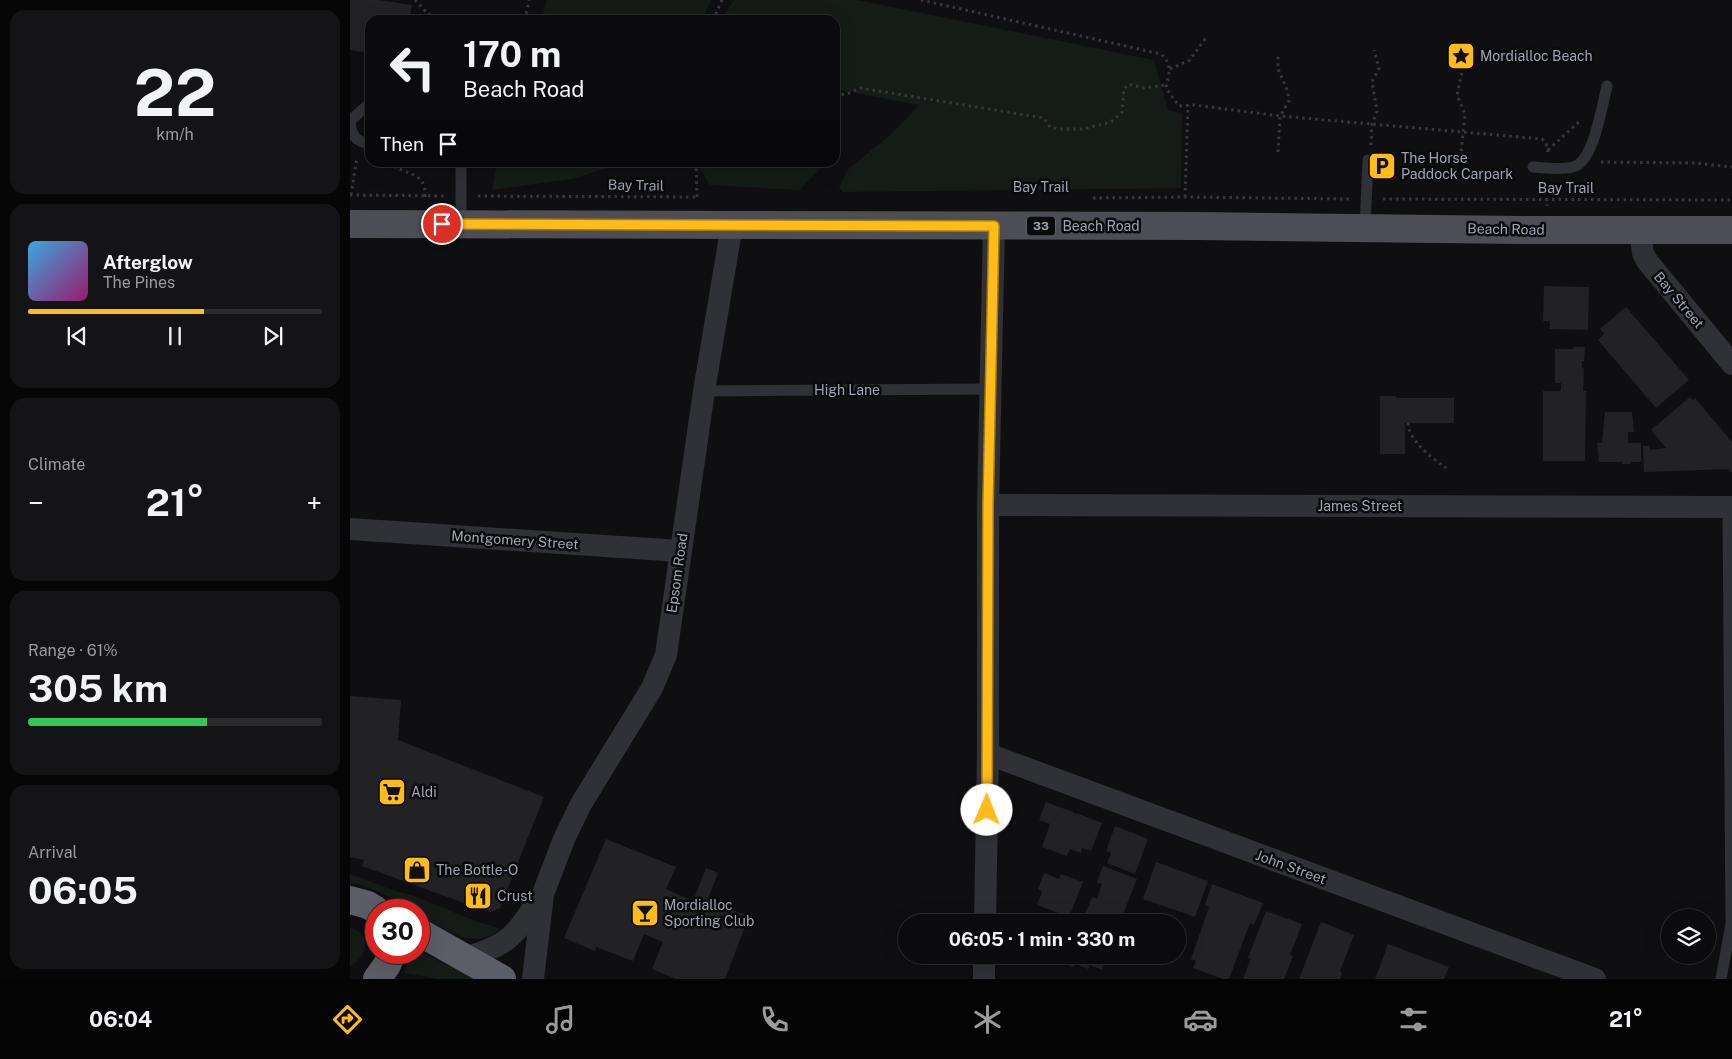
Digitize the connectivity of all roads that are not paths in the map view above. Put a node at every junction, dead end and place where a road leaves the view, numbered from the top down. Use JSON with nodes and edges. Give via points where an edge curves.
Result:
{"nodes":[{"id":1,"x":1607,"y":86,"type":"dead end"},
{"id":2,"x":365,"y":108,"type":"edge"},
{"id":3,"x":350,"y":121,"type":"edge"},
{"id":4,"x":350,"y":121,"type":"edge"},
{"id":5,"x":365,"y":142,"type":"edge"},
{"id":6,"x":1369,"y":156,"type":"road end"},
{"id":7,"x":461,"y":167,"type":"edge"},
{"id":8,"x":1533,"y":167,"type":"dead end"},
{"id":9,"x":350,"y":224,"type":"edge"},
{"id":10,"x":461,"y":224,"type":"junction"},
{"id":11,"x":732,"y":225,"type":"junction"},
{"id":12,"x":994,"y":226,"type":"junction"},
{"id":13,"x":1365,"y":228,"type":"junction"},
{"id":14,"x":1640,"y":230,"type":"junction"},
{"id":15,"x":1732,"y":230,"type":"edge"},
{"id":16,"x":1732,"y":364,"type":"edge"},
{"id":17,"x":991,"y":389,"type":"junction"},
{"id":18,"x":704,"y":391,"type":"junction"},
{"id":19,"x":988,"y":505,"type":"junction"},
{"id":20,"x":1730,"y":507,"type":"edge"},
{"id":21,"x":350,"y":529,"type":"edge"},
{"id":22,"x":680,"y":551,"type":"junction"},
{"id":23,"x":988,"y":754,"type":"junction"},
{"id":24,"x":543,"y":894,"type":"junction"},
{"id":25,"x":985,"y":914,"type":"edge"},
{"id":26,"x":430,"y":938,"type":"edge"},
{"id":27,"x":464,"y":958,"type":"junction"},
{"id":28,"x":387,"y":964,"type":"edge"},
{"id":29,"x":984,"y":964,"type":"edge"},
{"id":30,"x":377,"y":979,"type":"edge"},
{"id":31,"x":502,"y":979,"type":"edge"},
{"id":32,"x":532,"y":979,"type":"edge"},
{"id":33,"x":984,"y":979,"type":"edge"},
{"id":34,"x":1595,"y":979,"type":"edge"},
{"id":35,"x":1721,"y":979,"type":"edge"}],
"edges":[{"from":1,"to":8,"type":"lane","via":[[1592,144],[1583,160],[1574,167]]},
{"from":2,"to":4,"type":"lane"},
{"from":3,"to":5,"type":"lane","via":[[353,136]]},
{"from":6,"to":13,"type":"lane"},
{"from":7,"to":10,"type":"lane"},
{"from":9,"to":10,"type":"main road","name":"Beach Road","number":"33"},
{"from":10,"to":11,"type":"main road","name":"Beach Road","number":"33"},
{"from":11,"to":12,"type":"main road","name":"Beach Road","number":"33"},
{"from":11,"to":18,"type":"street","name":"Epsom Road"},
{"from":12,"to":13,"type":"main road","name":"Beach Road","number":"33"},
{"from":12,"to":17,"type":"street"},
{"from":13,"to":14,"type":"main road","name":"Beach Road","number":"33"},
{"from":14,"to":15,"type":"main road","name":"Beach Road","number":"33"},
{"from":14,"to":16,"type":"street","name":"Bay Street","via":[[1647,261]]},
{"from":17,"to":18,"type":"lane","name":"High Lane"},
{"from":17,"to":19,"type":"street"},
{"from":18,"to":22,"type":"street","name":"Epsom Road"},
{"from":19,"to":20,"type":"street","name":"James Street"},
{"from":19,"to":23,"type":"street"},
{"from":20,"to":35,"type":"lane","via":[[1731,924]]},
{"from":21,"to":22,"type":"street","name":"Montgomery Street"},
{"from":22,"to":24,"type":"street","name":"Epsom Road","via":[[666,656],[652,688],[581,804]]},
{"from":23,"to":25,"type":"street"},
{"from":23,"to":34,"type":"street","name":"John Street"},
{"from":24,"to":27,"type":"street","name":"Epsom Road","via":[[510,938],[496,948]]},
{"from":24,"to":32,"type":"street","name":"Epsom Road"},
{"from":26,"to":27,"type":"highway"},
{"from":27,"to":31,"type":"highway"},
{"from":28,"to":30,"type":"highway"},
{"from":29,"to":33,"type":"street"}]}
